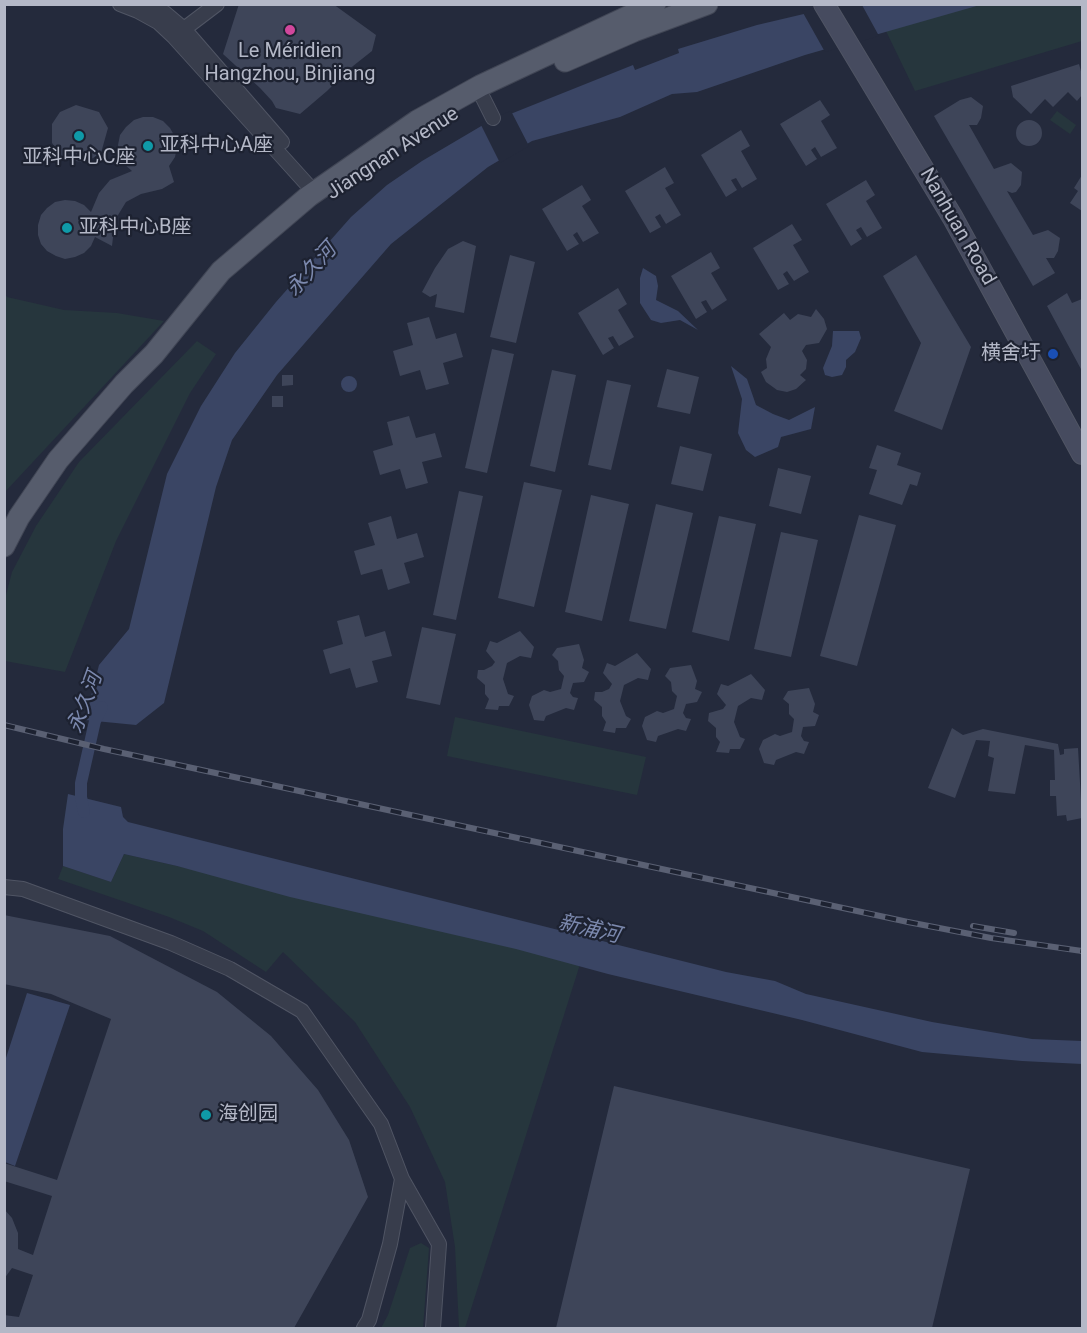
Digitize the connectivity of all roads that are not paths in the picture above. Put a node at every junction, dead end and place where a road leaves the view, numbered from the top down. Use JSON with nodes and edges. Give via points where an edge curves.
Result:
{"nodes":[{"id":1,"x":120,"y":4,"type":"edge"},
{"id":2,"x":145,"y":4,"type":"edge"},
{"id":3,"x":217,"y":4,"type":"edge"},
{"id":4,"x":655,"y":4,"type":"edge"},
{"id":5,"x":706,"y":4,"type":"edge"},
{"id":6,"x":824,"y":4,"type":"edge"},
{"id":7,"x":839,"y":4,"type":"edge"},
{"id":8,"x":184,"y":29,"type":"junction"},
{"id":9,"x":859,"y":54,"type":"junction"},
{"id":10,"x":483,"y":98,"type":"junction"},
{"id":11,"x":493,"y":118,"type":"dead end"},
{"id":12,"x":317,"y":190,"type":"junction"},
{"id":13,"x":154,"y":354,"type":"junction"},
{"id":14,"x":1083,"y":439,"type":"edge"},
{"id":15,"x":1083,"y":454,"type":"edge"},
{"id":16,"x":4,"y":546,"type":"edge"},
{"id":17,"x":4,"y":887,"type":"edge"},
{"id":18,"x":402,"y":1179,"type":"junction"},
{"id":19,"x":364,"y":1329,"type":"edge"},
{"id":20,"x":433,"y":1329,"type":"edge"}],
"edges":[{"from":1,"to":12,"type":"street","via":[[159,22],[174,36]]},
{"from":2,"to":8,"type":"street"},
{"from":3,"to":8,"type":"street"},
{"from":4,"to":12,"type":"main road","name":"Jiangnan Avenue","via":[[417,120]]},
{"from":5,"to":10,"type":"main road","name":"Jiangnan Avenue","via":[[634,31]]},
{"from":6,"to":9,"type":"main road","name":"Nanhuan Road"},
{"from":7,"to":9,"type":"main road","name":"Nanhuan Road"},
{"from":8,"to":12,"type":"street"},
{"from":9,"to":14,"type":"main road","name":"Nanhuan Road","via":[[1021,326]]},
{"from":9,"to":15,"type":"main road","name":"Nanhuan Road"},
{"from":10,"to":11,"type":"street"},
{"from":10,"to":13,"type":"main road","name":"Jiangnan Avenue","via":[[424,128],[317,204]]},
{"from":12,"to":13,"type":"main road","name":"Jiangnan Avenue","via":[[221,272]]},
{"from":13,"to":16,"type":"main road","name":"Jiangnan Avenue","via":[[58,460]]},
{"from":17,"to":18,"type":"street","via":[[23,889],[171,943],[230,969],[302,1011],[381,1124]]},
{"from":18,"to":19,"type":"street","via":[[390,1244]]},
{"from":18,"to":20,"type":"street","via":[[439,1245]]}]}
